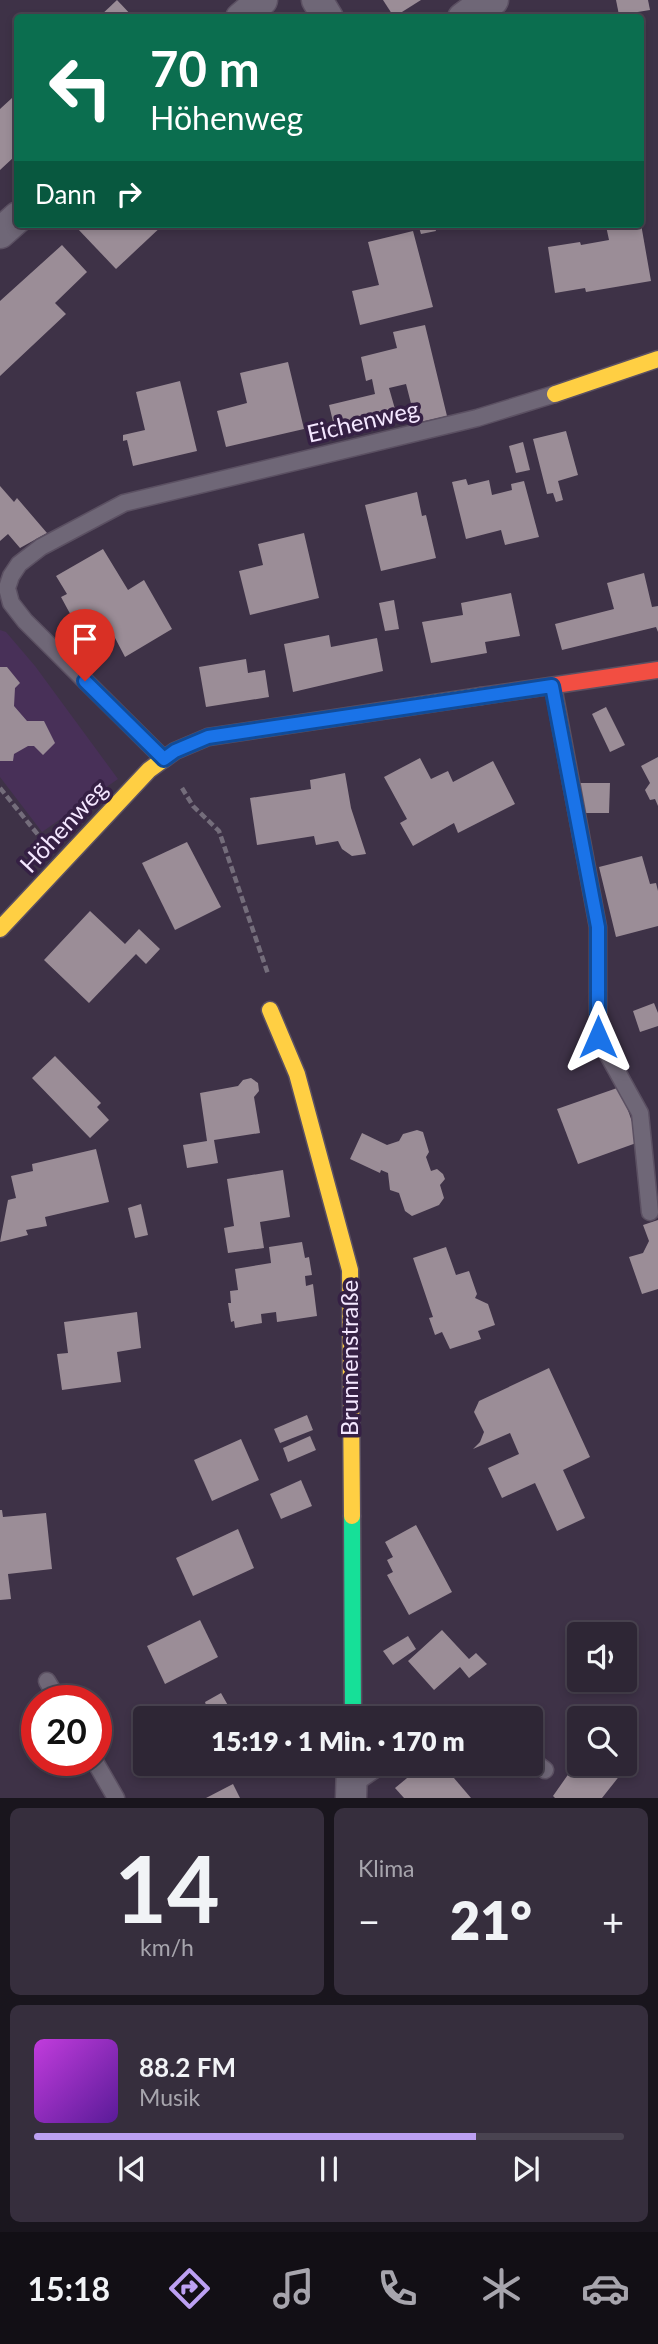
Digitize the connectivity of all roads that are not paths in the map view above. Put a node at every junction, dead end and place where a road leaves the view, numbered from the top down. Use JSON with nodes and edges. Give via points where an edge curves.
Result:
{"nodes":[{"id":1,"x":261,"y":0,"type":"edge"},
{"id":2,"x":493,"y":0,"type":"edge"},
{"id":3,"x":245,"y":14,"type":"edge"},
{"id":4,"x":468,"y":14,"type":"edge"},
{"id":5,"x":14,"y":221,"type":"edge"},
{"id":6,"x":0,"y":233,"type":"edge"},
{"id":7,"x":658,"y":359,"type":"edge"},
{"id":8,"x":555,"y":394,"type":"joint"},
{"id":9,"x":658,"y":670,"type":"edge"},
{"id":10,"x":552,"y":686,"type":"junction"},
{"id":11,"x":164,"y":759,"type":"junction"},
{"id":12,"x":0,"y":929,"type":"edge"},
{"id":13,"x":270,"y":1010,"type":"road end"},
{"id":14,"x":650,"y":1212,"type":"dead end"},
{"id":15,"x":47,"y":1681,"type":"dead end"},
{"id":16,"x":49,"y":1685,"type":"edge"},
{"id":17,"x":353,"y":1706,"type":"edge"},
{"id":18,"x":103,"y":1776,"type":"edge"},
{"id":19,"x":116,"y":1798,"type":"edge"}],
"edges":[{"from":1,"to":3,"type":"street"},
{"from":2,"to":4,"type":"street"},
{"from":5,"to":6,"type":"street"},
{"from":7,"to":8,"type":"street","name":"Eichenweg"},
{"from":8,"to":11,"type":"lane","name":"Eichenweg","via":[[477,418],[124,503],[41,547],[19,564],[7,587],[11,603]]},
{"from":9,"to":10,"type":"street","name":"Höhenweg"},
{"from":10,"to":11,"type":"street","name":"Höhenweg","via":[[208,737]]},
{"from":10,"to":14,"type":"lane","via":[[598,927],[598,1037],[640,1114]]},
{"from":11,"to":12,"type":"street","name":"Höhenweg"},
{"from":13,"to":17,"type":"street","name":"Brunnenstraße","via":[[297,1074],[350,1270]]},
{"from":15,"to":16,"type":"lane"},
{"from":18,"to":19,"type":"lane"}]}
